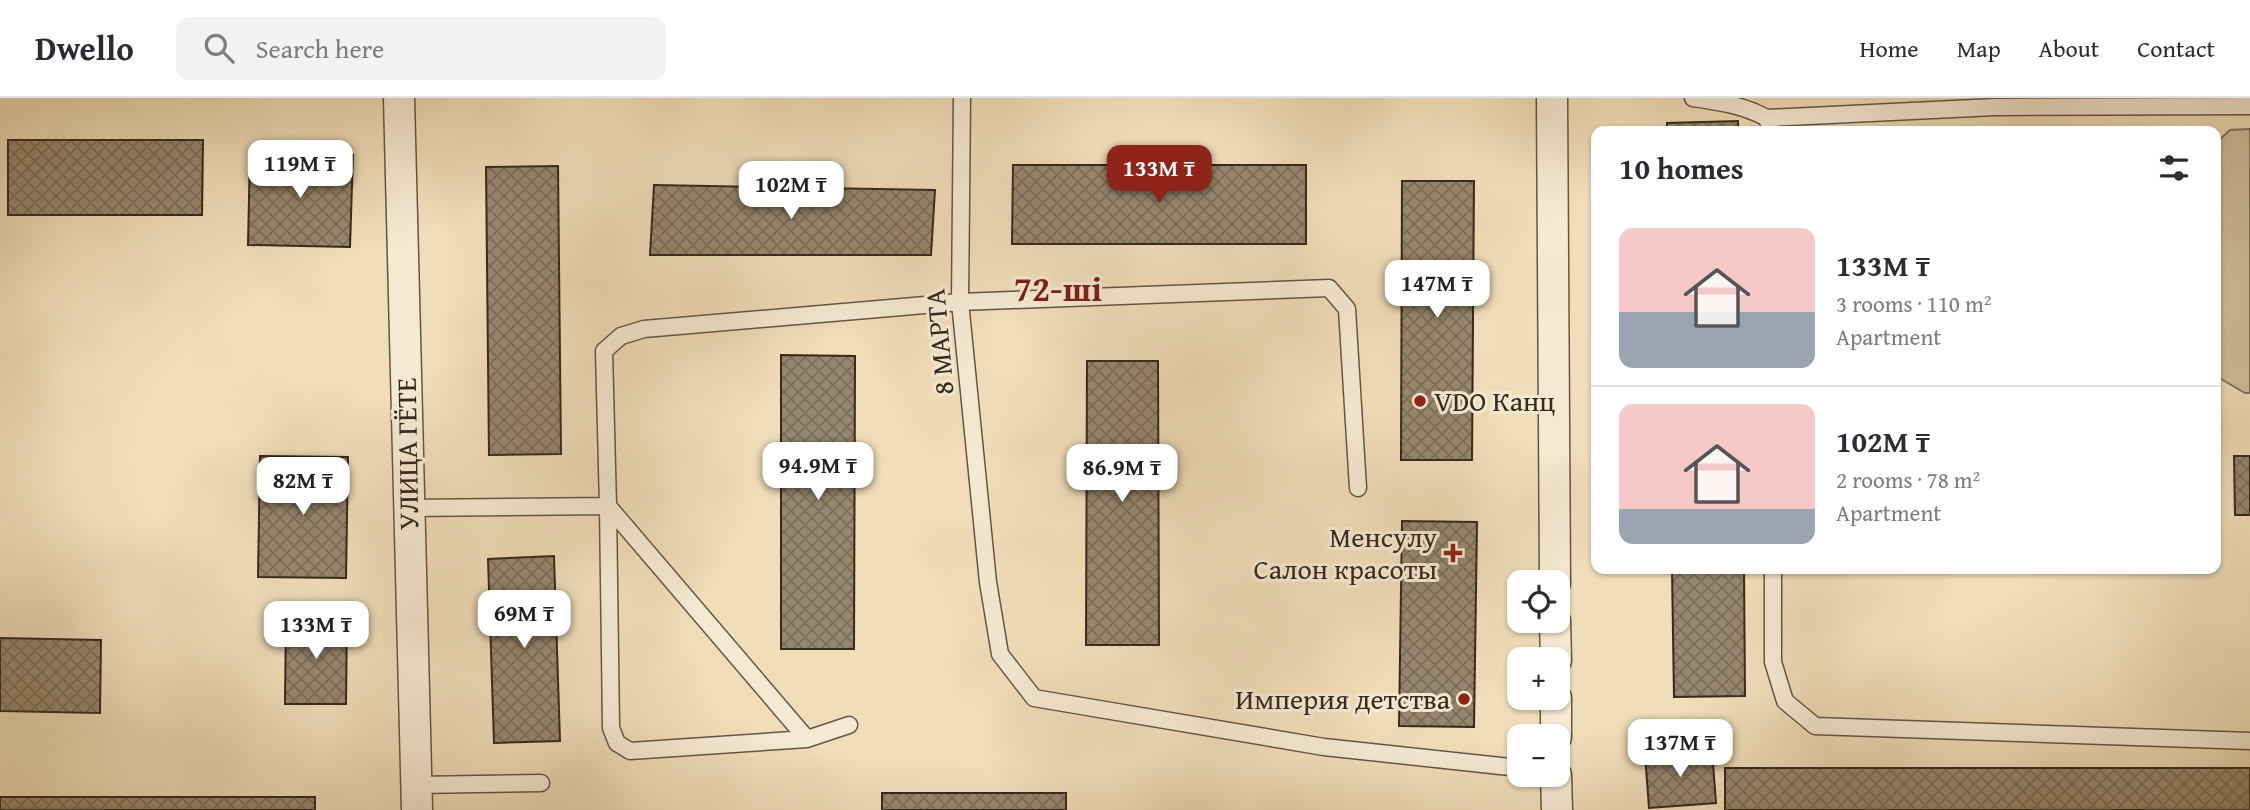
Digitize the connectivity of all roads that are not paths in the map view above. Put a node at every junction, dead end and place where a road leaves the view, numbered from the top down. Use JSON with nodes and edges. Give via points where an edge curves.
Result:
{"nodes":[{"id":1,"x":398,"y":98,"type":"edge"},
{"id":2,"x":962,"y":98,"type":"edge"},
{"id":3,"x":1552,"y":98,"type":"edge"},
{"id":4,"x":1693,"y":98,"type":"edge"},
{"id":5,"x":2250,"y":106,"type":"edge"},
{"id":6,"x":1769,"y":125,"type":"edge"},
{"id":7,"x":960,"y":302,"type":"junction"},
{"id":8,"x":1358,"y":488,"type":"dead end"},
{"id":9,"x":608,"y":506,"type":"junction"},
{"id":10,"x":408,"y":508,"type":"junction"},
{"id":11,"x":1555,"y":570,"type":"edge"},
{"id":12,"x":1773,"y":574,"type":"edge"},
{"id":13,"x":849,"y":725,"type":"dead end"},
{"id":14,"x":807,"y":739,"type":"junction"},
{"id":15,"x":2250,"y":741,"type":"edge"},
{"id":16,"x":1507,"y":767,"type":"edge"},
{"id":17,"x":541,"y":783,"type":"dead end"},
{"id":18,"x":1556,"y":787,"type":"edge"},
{"id":19,"x":417,"y":797,"type":"edge"},
{"id":20,"x":1557,"y":810,"type":"edge"}],
"edges":[{"from":1,"to":10,"type":"street","name":"УЛИЦА ГЁТЕ"},
{"from":2,"to":7,"type":"lane","name":"8 МАРТА"},
{"from":3,"to":11,"type":"street"},
{"from":4,"to":6,"type":"lane","via":[[1736,104]]},
{"from":5,"to":6,"type":"lane","via":[[1995,107]]},
{"from":7,"to":8,"type":"lane","via":[[1329,288],[1347,309]]},
{"from":7,"to":9,"type":"lane","via":[[644,329],[621,337],[604,351]]},
{"from":7,"to":16,"type":"lane","name":"8 МАРТА","via":[[988,582],[1000,654],[1034,698],[1324,747]]},
{"from":9,"to":10,"type":"lane"},
{"from":9,"to":14,"type":"lane"},
{"from":9,"to":14,"type":"lane","via":[[611,728],[617,743],[630,751]]},
{"from":10,"to":19,"type":"street","name":"УЛИЦА ГЁТЕ"},
{"from":12,"to":15,"type":"lane","via":[[1773,662],[1785,701],[1815,726]]},
{"from":13,"to":14,"type":"lane"},
{"from":17,"to":19,"type":"lane"},
{"from":18,"to":20,"type":"street"}]}
